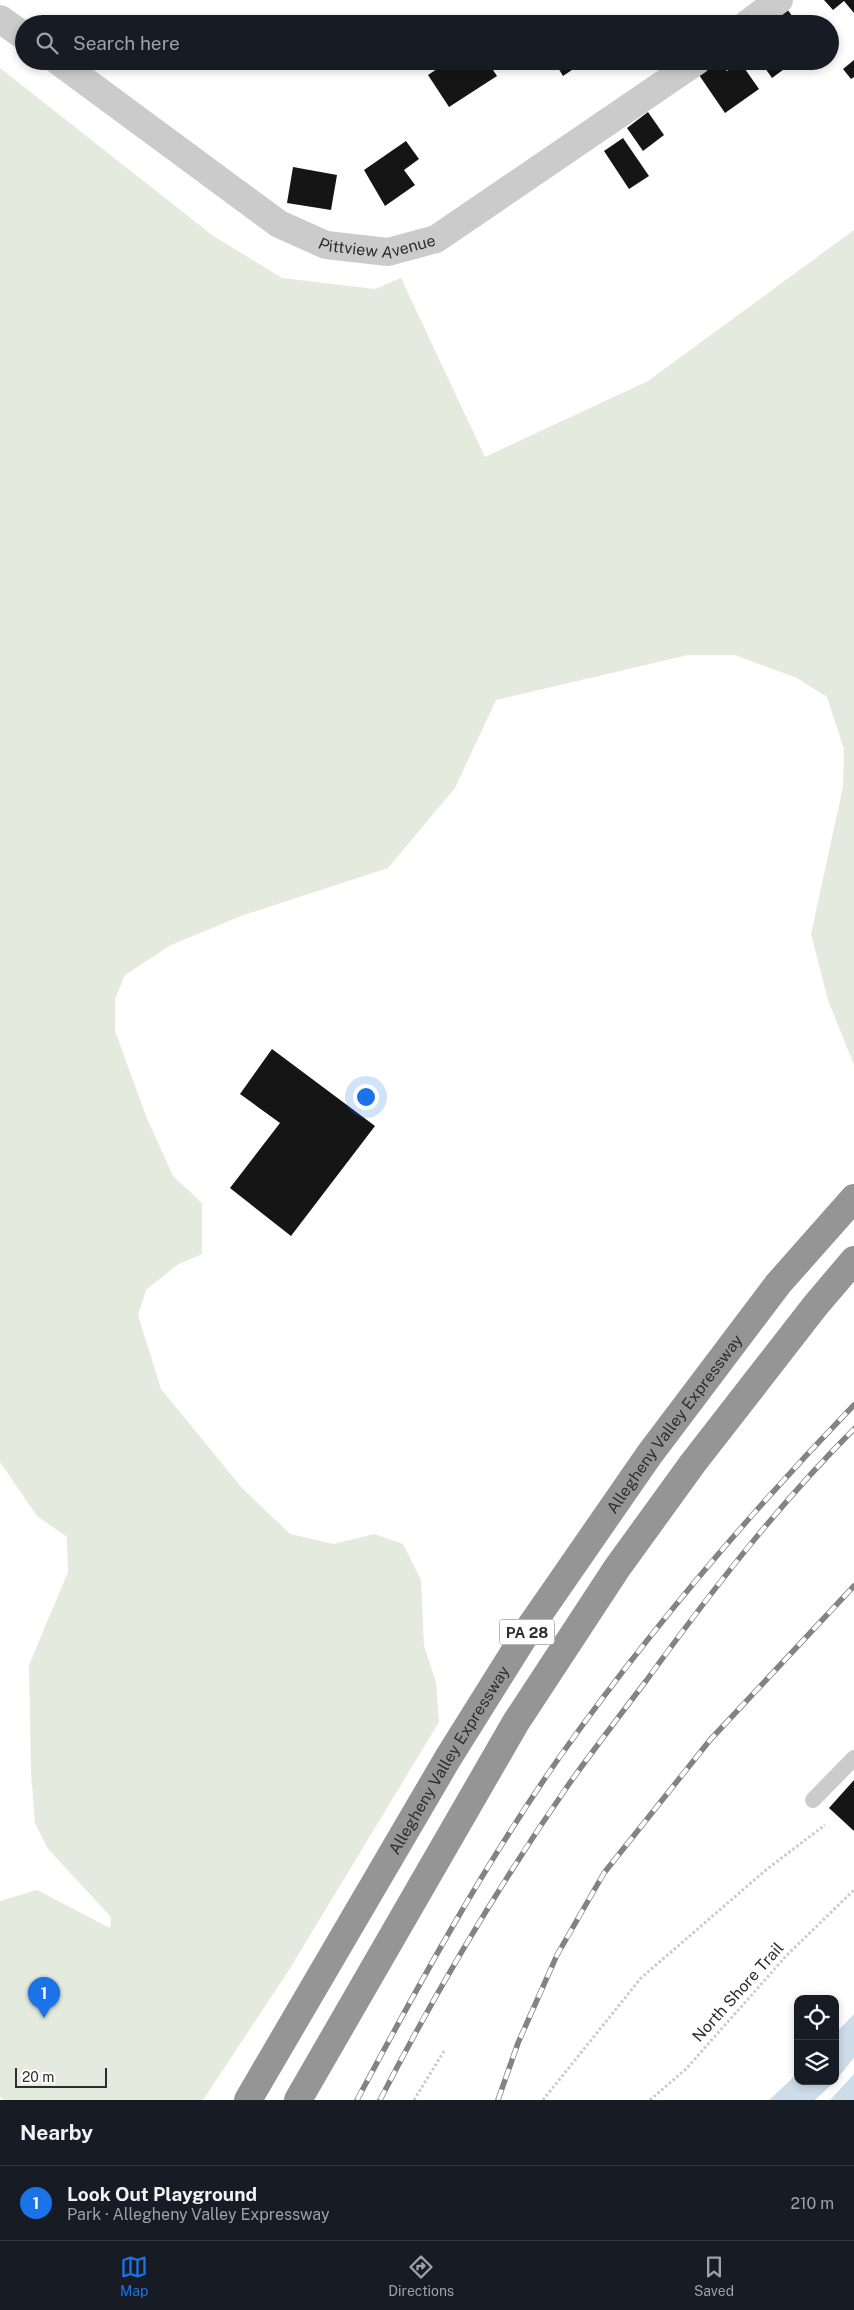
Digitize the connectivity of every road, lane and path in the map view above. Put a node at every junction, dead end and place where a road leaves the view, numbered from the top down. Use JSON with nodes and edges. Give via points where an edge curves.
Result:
{"nodes":[{"id":1,"x":779,"y":0,"type":"edge"},
{"id":2,"x":759,"y":15,"type":"edge"},
{"id":3,"x":0,"y":19,"type":"edge"},
{"id":4,"x":15,"y":30,"type":"edge"},
{"id":5,"x":70,"y":70,"type":"edge"},
{"id":6,"x":684,"y":70,"type":"edge"},
{"id":7,"x":854,"y":1198,"type":"edge"},
{"id":8,"x":854,"y":1260,"type":"edge"},
{"id":9,"x":854,"y":1758,"type":"edge"},
{"id":10,"x":813,"y":1800,"type":"dead end"},
{"id":11,"x":825,"y":1825,"type":"dead end"},
{"id":12,"x":854,"y":1890,"type":"edge"},
{"id":13,"x":444,"y":2051,"type":"dead end"},
{"id":14,"x":248,"y":2100,"type":"edge"},
{"id":15,"x":298,"y":2100,"type":"edge"},
{"id":16,"x":414,"y":2100,"type":"edge"},
{"id":17,"x":543,"y":2100,"type":"edge"},
{"id":18,"x":650,"y":2100,"type":"edge"}],
"edges":[{"from":1,"to":2,"type":"street"},
{"from":3,"to":4,"type":"street"},
{"from":5,"to":6,"type":"street","name":"Pittview Avenue","via":[[279,224],[326,244],[388,252],[436,239]]},
{"from":7,"to":14,"type":"highway","name":"Allegheny Valley Expressway","number":"PA 28","via":[[778,1284],[660,1439],[530,1626],[448,1758]]},
{"from":8,"to":15,"type":"highway","number":"PA 28","via":[[814,1306],[693,1463],[617,1568],[516,1722]]},
{"from":9,"to":10,"type":"lane"},
{"from":11,"to":17,"type":"path","via":[[767,1869],[641,1978]]},
{"from":12,"to":18,"type":"path","name":"North Shore Trail","via":[[787,1955],[686,2069]]},
{"from":13,"to":16,"type":"path"}]}
